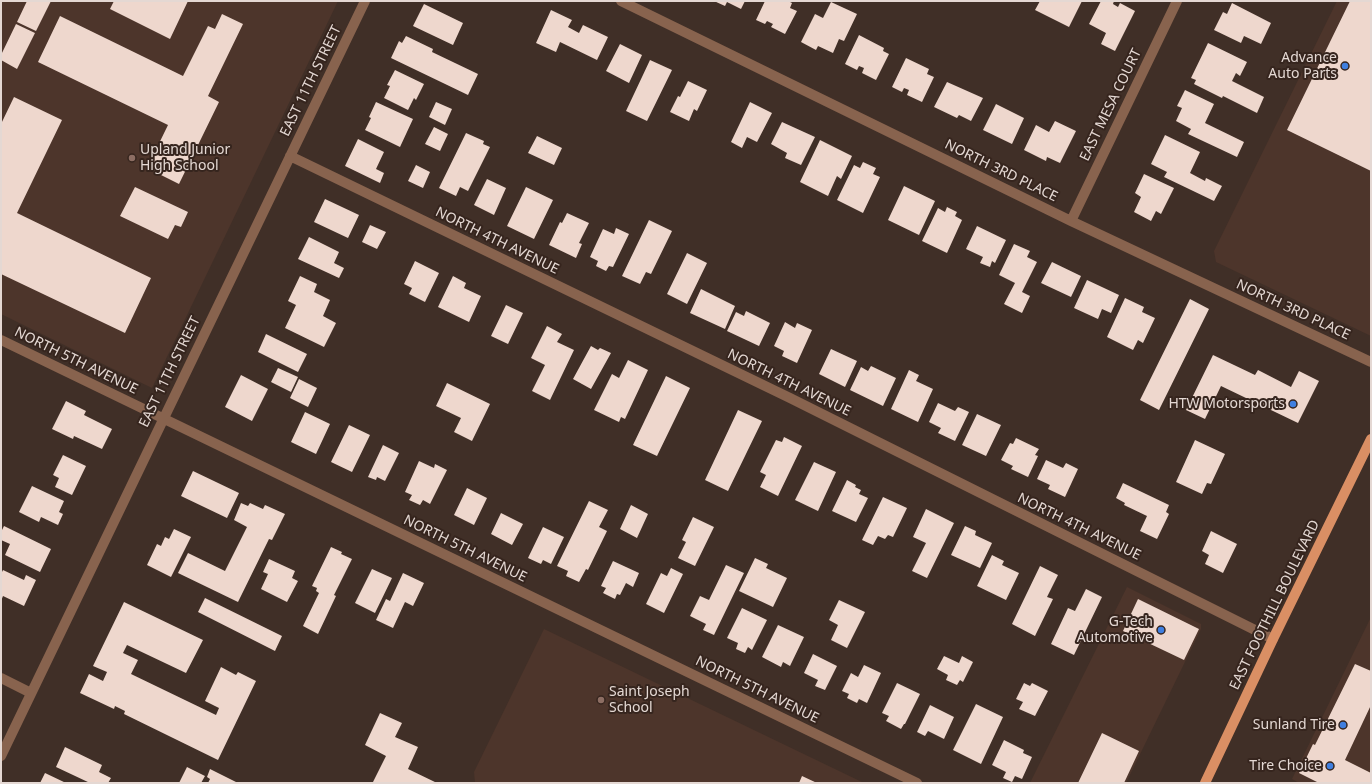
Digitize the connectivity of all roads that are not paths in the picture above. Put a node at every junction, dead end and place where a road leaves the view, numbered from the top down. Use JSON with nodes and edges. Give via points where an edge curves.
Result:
{"nodes":[{"id":1,"x":365,"y":1,"type":"edge"},
{"id":2,"x":621,"y":1,"type":"edge"},
{"id":3,"x":1177,"y":1,"type":"edge"},
{"id":4,"x":290,"y":156,"type":"junction"},
{"id":5,"x":1071,"y":221,"type":"junction"},
{"id":6,"x":1,"y":340,"type":"edge"},
{"id":7,"x":1371,"y":362,"type":"edge"},
{"id":8,"x":164,"y":419,"type":"junction"},
{"id":9,"x":1371,"y":439,"type":"edge"},
{"id":10,"x":1273,"y":639,"type":"junction"},
{"id":11,"x":1,"y":678,"type":"edge"},
{"id":12,"x":31,"y":693,"type":"junction"},
{"id":13,"x":1,"y":756,"type":"edge"},
{"id":14,"x":917,"y":783,"type":"edge"},
{"id":15,"x":1205,"y":783,"type":"edge"}],
"edges":[{"from":1,"to":4,"type":"street","name":"EAST 11TH STREET"},
{"from":2,"to":5,"type":"street","name":"NORTH 3RD PLACE"},
{"from":3,"to":5,"type":"street","name":"EAST MESA COURT"},
{"from":4,"to":8,"type":"street","name":"EAST 11TH STREET"},
{"from":4,"to":10,"type":"street","name":"NORTH 4TH AVENUE","via":[[790,398]]},
{"from":5,"to":7,"type":"street","name":"NORTH 3RD PLACE"},
{"from":6,"to":8,"type":"street","name":"NORTH 5TH AVENUE"},
{"from":8,"to":12,"type":"street","name":"EAST 11TH STREET"},
{"from":8,"to":14,"type":"street","name":"NORTH 5TH AVENUE"},
{"from":9,"to":10,"type":"main road","name":"EAST FOOTHILL BOULEVARD"},
{"from":10,"to":15,"type":"main road","name":"EAST FOOTHILL BOULEVARD"},
{"from":11,"to":12,"type":"street"},
{"from":12,"to":13,"type":"street","name":"EAST 11TH STREET"}]}
